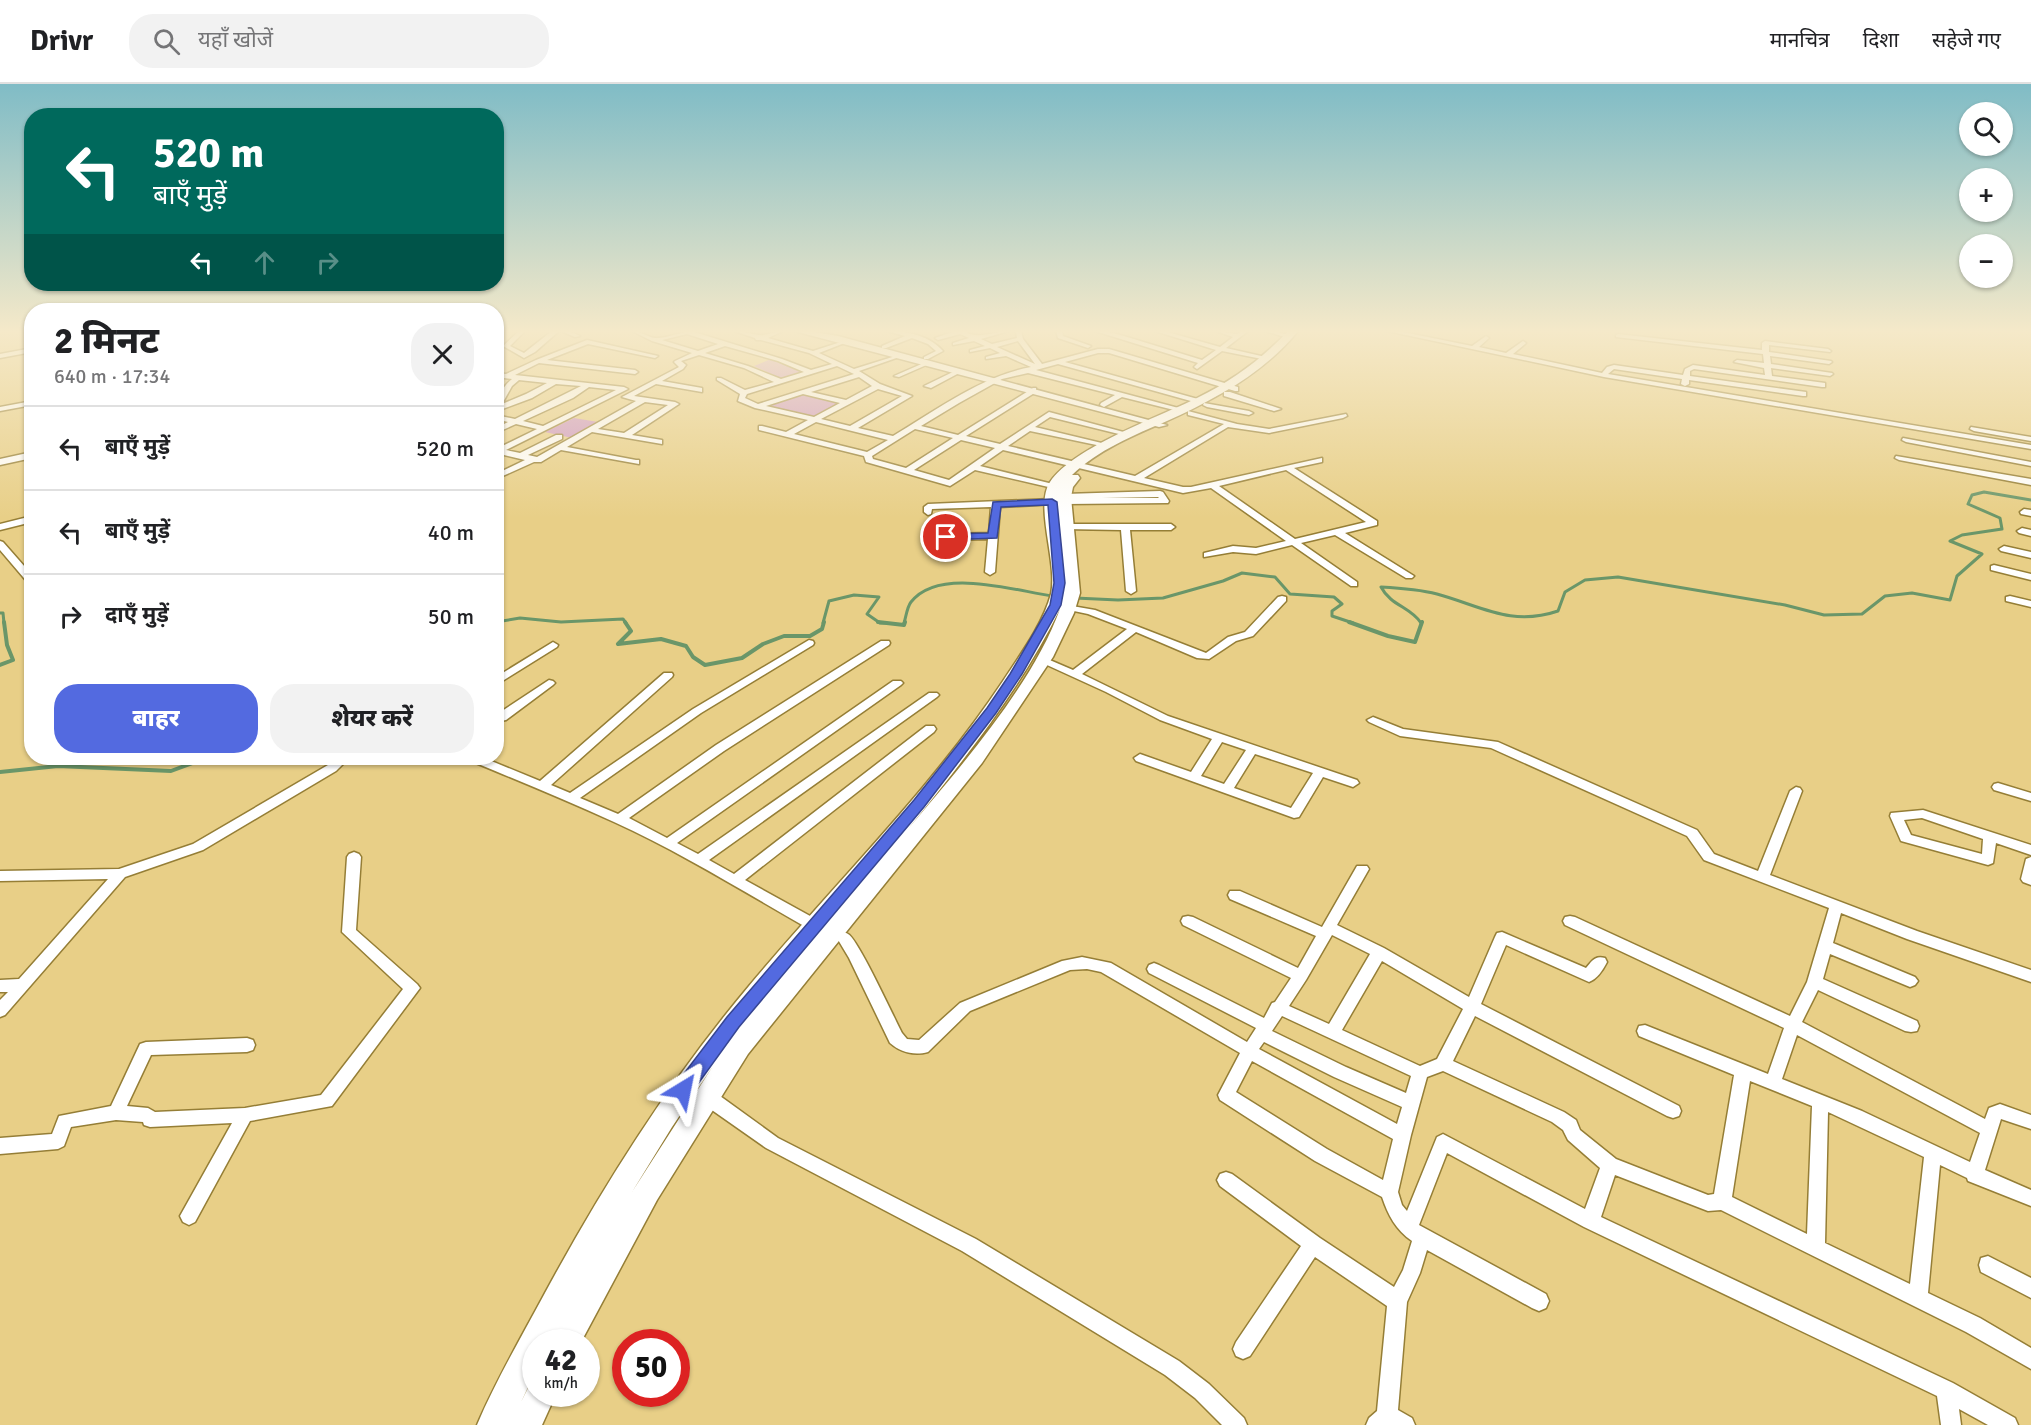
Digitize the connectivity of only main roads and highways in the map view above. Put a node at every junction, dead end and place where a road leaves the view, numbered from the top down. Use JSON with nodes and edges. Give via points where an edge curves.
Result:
{"nodes":[{"id":1,"x":1223,"y":394,"type":"edge"},
{"id":2,"x":1161,"y":422,"type":"junction"},
{"id":3,"x":1083,"y":466,"type":"junction"},
{"id":4,"x":1064,"y":596,"type":"junction"},
{"id":5,"x":573,"y":1329,"type":"edge"},
{"id":6,"x":535,"y":1407,"type":"edge"},
{"id":7,"x":493,"y":1425,"type":"edge"},
{"id":8,"x":526,"y":1425,"type":"edge"}],
"edges":[{"from":1,"to":2,"type":"main road"},
{"from":2,"to":3,"type":"main road"},
{"from":2,"to":3,"type":"main road","via":[[1106,445]]},
{"from":3,"to":4,"type":"main road","via":[[1065,499]]},
{"from":3,"to":4,"type":"main road","via":[[1054,487],[1052,502]]},
{"from":4,"to":5,"type":"main road","via":[[1041,660],[1005,720],[764,1014],[705,1096],[625,1228]]},
{"from":4,"to":7,"type":"main road","via":[[992,710],[919,803],[733,1022],[683,1090],[592,1234]]},
{"from":6,"to":8,"type":"main road"}]}
